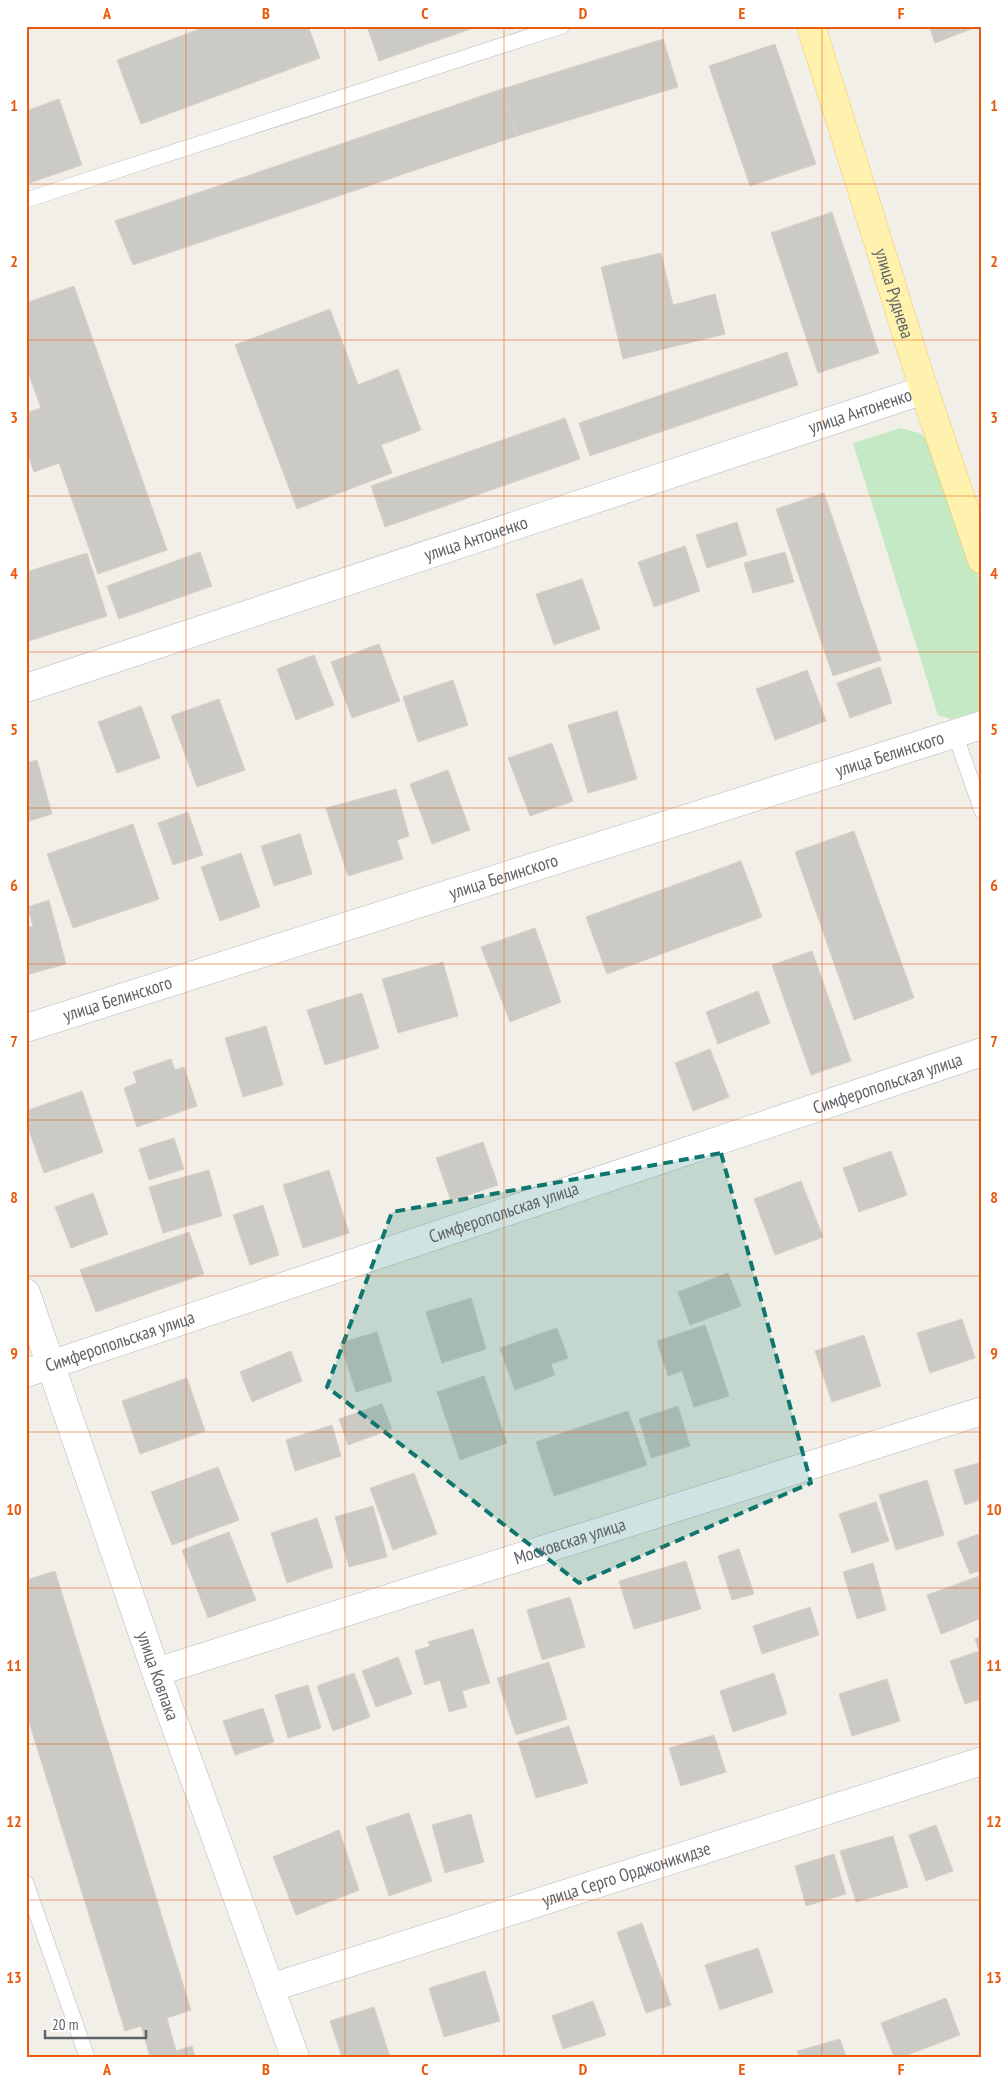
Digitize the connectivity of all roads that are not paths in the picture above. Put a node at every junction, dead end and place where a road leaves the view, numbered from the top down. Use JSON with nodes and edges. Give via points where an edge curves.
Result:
{"nodes":[{"id":1,"x":562,"y":26,"type":"edge"},
{"id":2,"x":811,"y":26,"type":"edge"},
{"id":3,"x":26,"y":200,"type":"edge"},
{"id":4,"x":924,"y":390,"type":"junction"},
{"id":5,"x":982,"y":560,"type":"edge"},
{"id":6,"x":26,"y":688,"type":"edge"},
{"id":7,"x":982,"y":725,"type":"edge"},
{"id":8,"x":954,"y":734,"type":"junction"},
{"id":9,"x":982,"y":811,"type":"edge"},
{"id":10,"x":26,"y":1028,"type":"edge"},
{"id":11,"x":982,"y":1052,"type":"edge"},
{"id":12,"x":26,"y":1294,"type":"edge"},
{"id":13,"x":38,"y":1369,"type":"edge"},
{"id":14,"x":982,"y":1411,"type":"edge"},
{"id":15,"x":156,"y":1672,"type":"junction"},
{"id":16,"x":982,"y":1761,"type":"edge"},
{"id":17,"x":26,"y":1883,"type":"edge"},
{"id":18,"x":270,"y":1988,"type":"junction"},
{"id":19,"x":87,"y":2057,"type":"edge"},
{"id":20,"x":295,"y":2057,"type":"edge"}],
"edges":[{"from":1,"to":3,"type":"lane"},
{"from":2,"to":4,"type":"main road","name":"улица Руднева"},
{"from":4,"to":5,"type":"main road","name":"улица Руднева"},
{"from":4,"to":6,"type":"street","name":"улица Антоненко"},
{"from":7,"to":8,"type":"street","name":"улица Белинского"},
{"from":8,"to":9,"type":"lane"},
{"from":8,"to":10,"type":"street","name":"улица Белинского"},
{"from":11,"to":13,"type":"street","name":"Симферопольская улица"},
{"from":12,"to":13,"type":"street","name":"улица Ковпака"},
{"from":13,"to":15,"type":"street","name":"улица Ковпака"},
{"from":14,"to":15,"type":"street","name":"Московская улица"},
{"from":15,"to":18,"type":"street","name":"улица Ковпака"},
{"from":16,"to":18,"type":"street","name":"улица Серго Орджоникидзе"},
{"from":17,"to":19,"type":"lane"},
{"from":18,"to":20,"type":"street","name":"улица Ковпака"}]}
